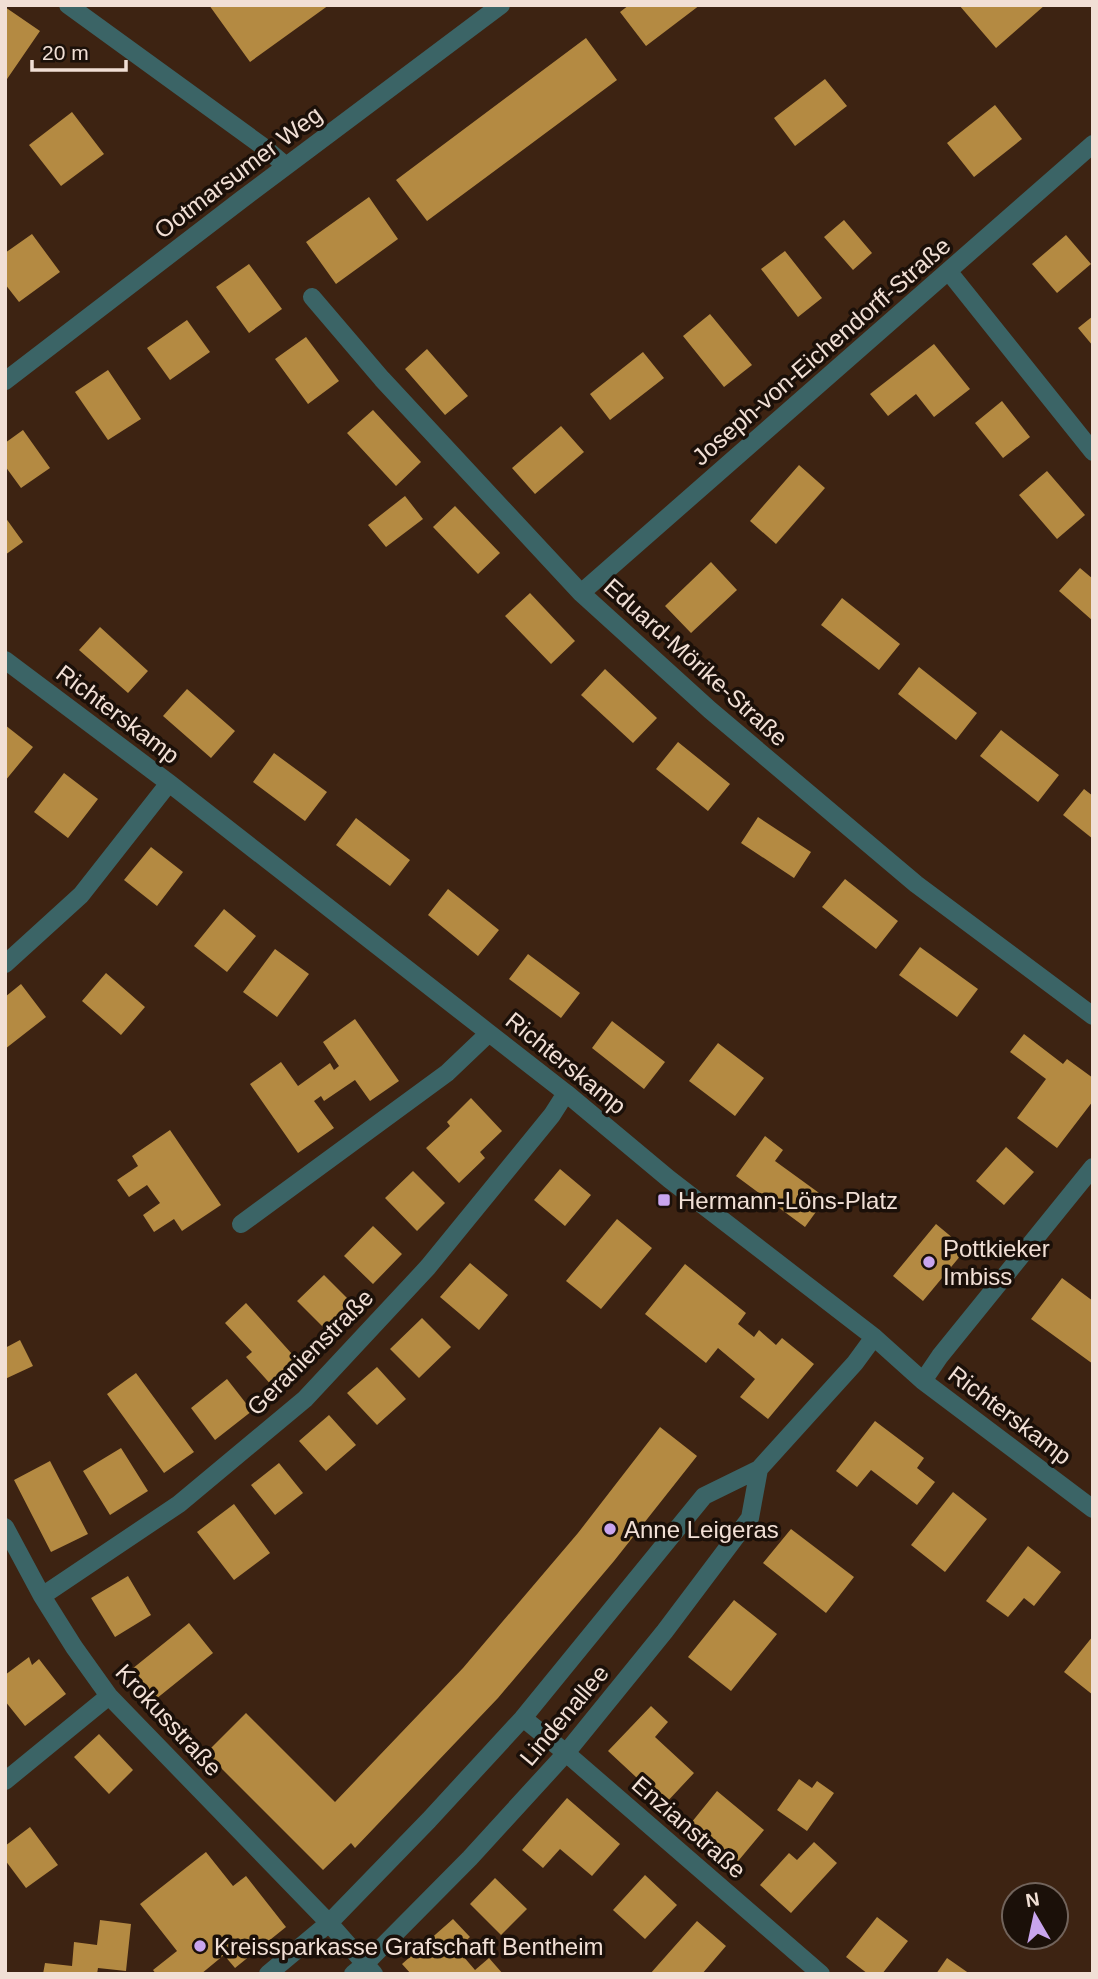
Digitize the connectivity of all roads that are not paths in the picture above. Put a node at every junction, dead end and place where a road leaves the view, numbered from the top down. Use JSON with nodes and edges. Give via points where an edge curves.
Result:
{"nodes":[{"id":1,"x":68,"y":5,"type":"edge"},
{"id":2,"x":502,"y":5,"type":"edge"},
{"id":3,"x":1093,"y":144,"type":"edge"},
{"id":4,"x":286,"y":166,"type":"junction"},
{"id":5,"x":948,"y":272,"type":"junction"},
{"id":6,"x":312,"y":297,"type":"dead end"},
{"id":7,"x":5,"y":381,"type":"edge"},
{"id":8,"x":1093,"y":452,"type":"edge"},
{"id":9,"x":581,"y":593,"type":"junction"},
{"id":10,"x":5,"y":660,"type":"edge"},
{"id":11,"x":169,"y":783,"type":"junction"},
{"id":12,"x":5,"y":964,"type":"edge"},
{"id":13,"x":1093,"y":1016,"type":"edge"},
{"id":14,"x":489,"y":1033,"type":"junction"},
{"id":15,"x":566,"y":1093,"type":"junction"},
{"id":16,"x":1093,"y":1167,"type":"edge"},
{"id":17,"x":241,"y":1224,"type":"dead end"},
{"id":18,"x":874,"y":1337,"type":"junction"},
{"id":19,"x":923,"y":1381,"type":"junction"},
{"id":20,"x":760,"y":1469,"type":"junction"},
{"id":21,"x":1093,"y":1509,"type":"edge"},
{"id":22,"x":5,"y":1527,"type":"edge"},
{"id":23,"x":42,"y":1596,"type":"junction"},
{"id":24,"x":109,"y":1696,"type":"junction"},
{"id":25,"x":523,"y":1718,"type":"junction"},
{"id":26,"x":566,"y":1753,"type":"junction"},
{"id":27,"x":5,"y":1781,"type":"edge"},
{"id":28,"x":329,"y":1923,"type":"junction"},
{"id":29,"x":364,"y":1971,"type":"edge"},
{"id":30,"x":268,"y":1974,"type":"edge"},
{"id":31,"x":821,"y":1974,"type":"edge"}],
"edges":[{"from":1,"to":4,"type":"street"},
{"from":2,"to":4,"type":"street","name":"Ootmarsumer Weg"},
{"from":3,"to":5,"type":"street","name":"Joseph-von-Eichendorff-Straße"},
{"from":4,"to":7,"type":"street","name":"Ootmarsumer Weg"},
{"from":5,"to":8,"type":"street"},
{"from":5,"to":9,"type":"street","name":"Joseph-von-Eichendorff-Straße"},
{"from":6,"to":9,"type":"street","name":"Eduard-Mörike-Straße"},
{"from":9,"to":13,"type":"street","name":"Eduard-Mörike-Straße","via":[[710,710],[916,884]]},
{"from":10,"to":11,"type":"street","name":"Richterskamp"},
{"from":11,"to":12,"type":"street","via":[[81,895]]},
{"from":11,"to":14,"type":"street","name":"Richterskamp"},
{"from":14,"to":15,"type":"street","name":"Richterskamp"},
{"from":14,"to":17,"type":"street","via":[[447,1073]]},
{"from":15,"to":18,"type":"street","name":"Richterskamp","via":[[668,1179]]},
{"from":15,"to":23,"type":"street","name":"Geranienstraße","via":[[428,1266],[305,1399],[180,1504]]},
{"from":16,"to":19,"type":"street"},
{"from":18,"to":19,"type":"street","name":"Richterskamp"},
{"from":18,"to":20,"type":"street","name":"Lindenallee"},
{"from":19,"to":21,"type":"street","name":"Richterskamp"},
{"from":20,"to":25,"type":"street","name":"Lindenallee","via":[[704,1496]]},
{"from":20,"to":26,"type":"street","name":"Lindenallee","via":[[750,1518]]},
{"from":22,"to":23,"type":"street","name":"Krokusstraße"},
{"from":23,"to":24,"type":"street","name":"Krokusstraße"},
{"from":24,"to":27,"type":"street"},
{"from":24,"to":28,"type":"street","name":"Krokusstraße"},
{"from":25,"to":26,"type":"street","name":"Enzianstraße"},
{"from":25,"to":28,"type":"street","name":"Lindenallee"},
{"from":26,"to":29,"type":"street","name":"Lindenallee"},
{"from":26,"to":31,"type":"street","name":"Enzianstraße"},
{"from":28,"to":29,"type":"street","name":"Lindenallee"},
{"from":28,"to":30,"type":"street","name":"Lindenallee"}]}
